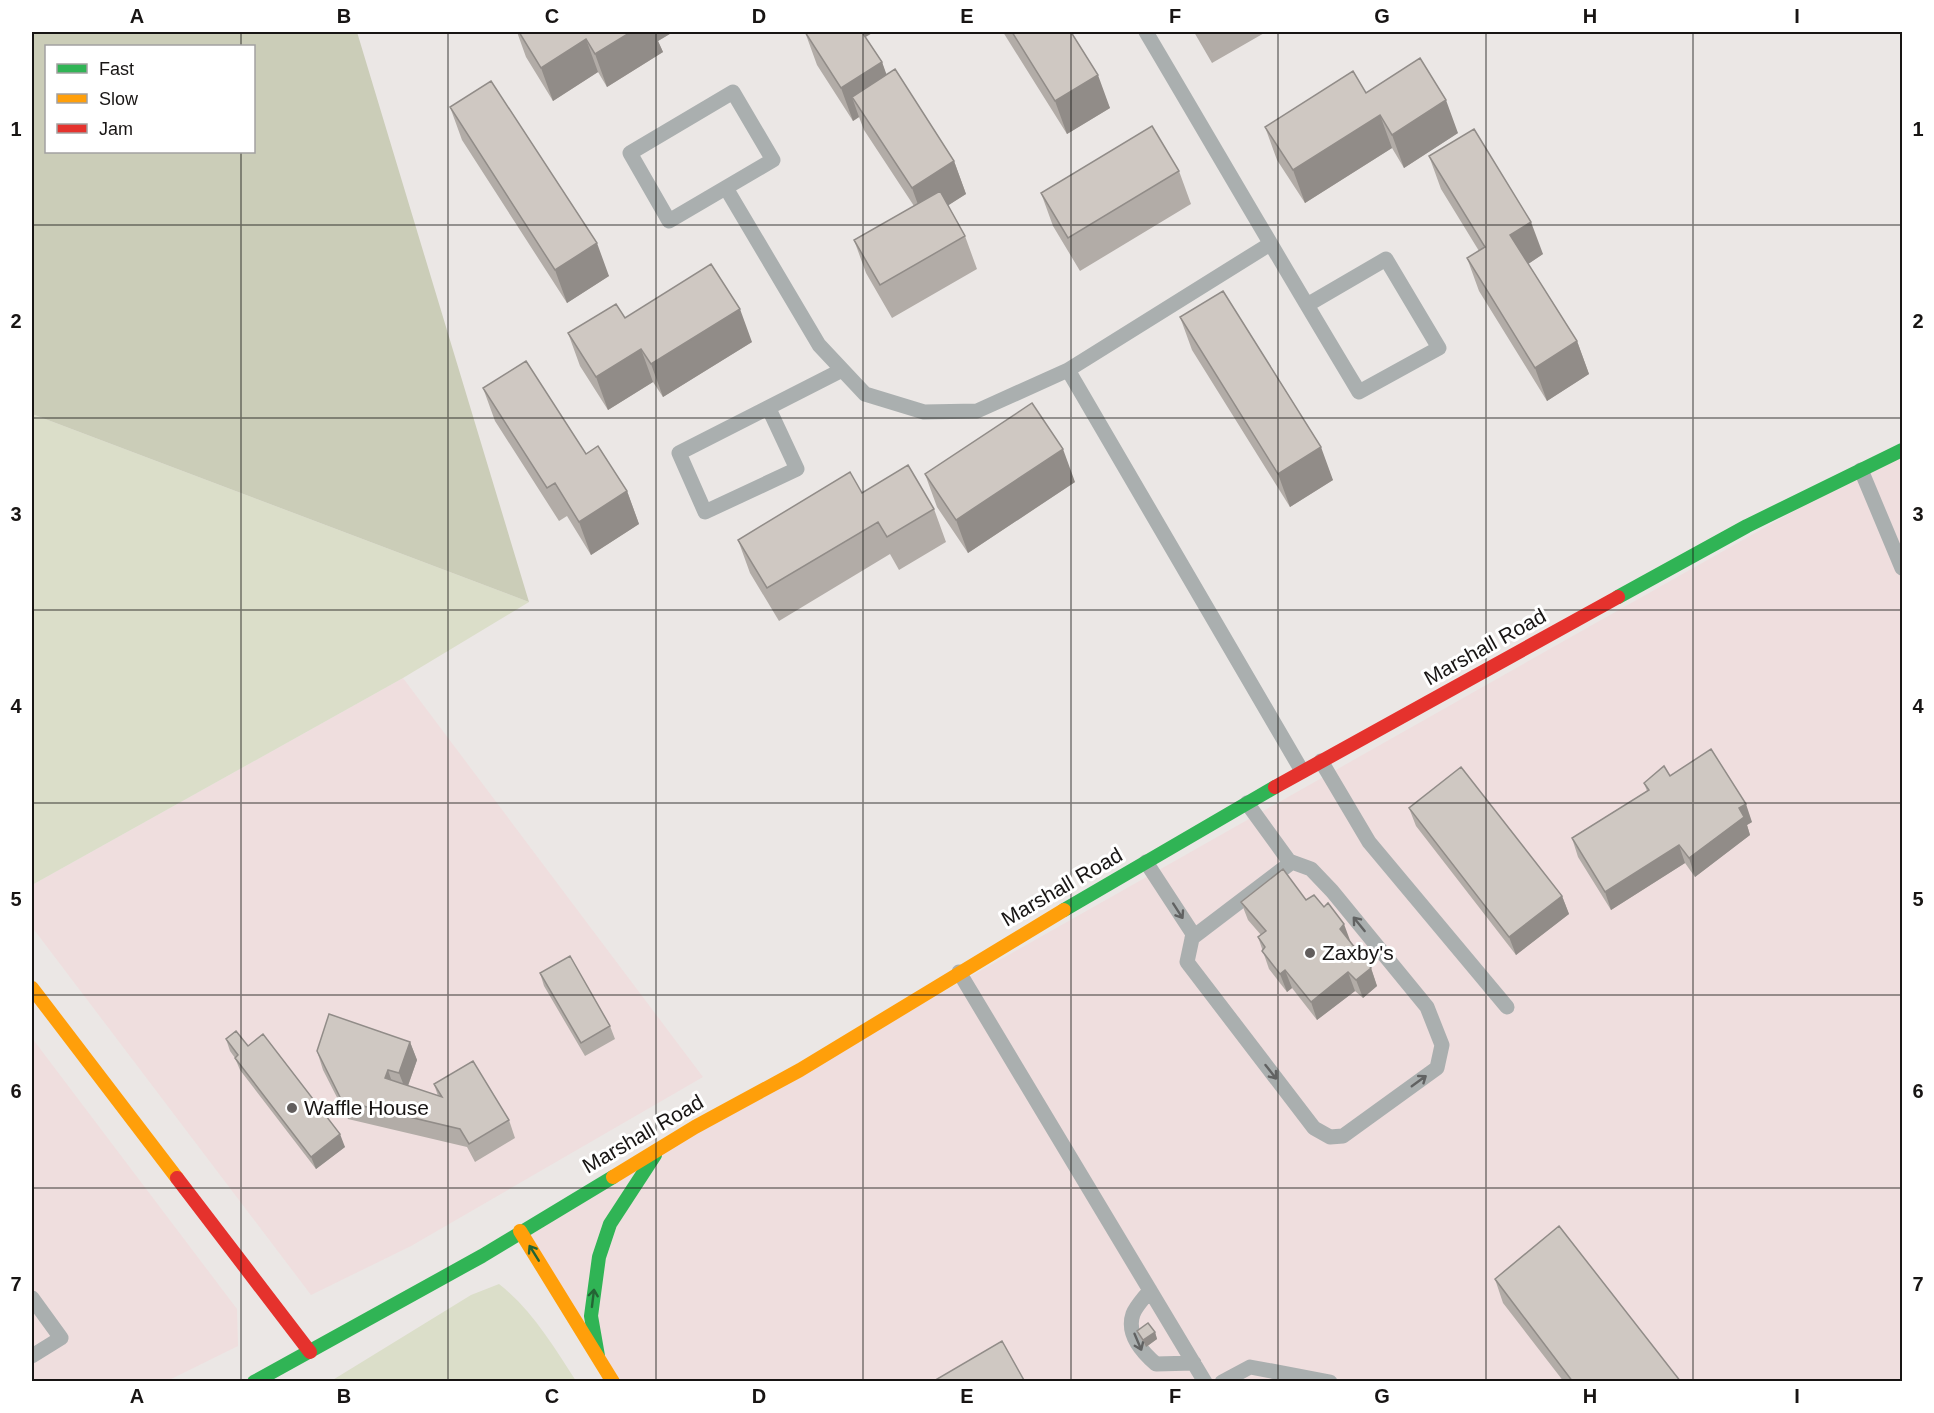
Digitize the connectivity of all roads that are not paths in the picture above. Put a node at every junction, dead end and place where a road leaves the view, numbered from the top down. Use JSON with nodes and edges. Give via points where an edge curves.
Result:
{"nodes":[{"id":1,"x":1146,"y":32,"type":"edge"},
{"id":2,"x":726,"y":188,"type":"junction"},
{"id":3,"x":1270,"y":244,"type":"junction"},
{"id":4,"x":1307,"y":305,"type":"junction"},
{"id":5,"x":842,"y":370,"type":"junction"},
{"id":6,"x":1068,"y":370,"type":"junction"},
{"id":7,"x":769,"y":409,"type":"junction"},
{"id":8,"x":1902,"y":450,"type":"edge"},
{"id":9,"x":1861,"y":470,"type":"junction"},
{"id":10,"x":1902,"y":568,"type":"edge"},
{"id":11,"x":1321,"y":761,"type":"junction"},
{"id":12,"x":1302,"y":771,"type":"junction"},
{"id":13,"x":1248,"y":803,"type":"junction"},
{"id":14,"x":1146,"y":862,"type":"junction"},
{"id":15,"x":1292,"y":862,"type":"junction"},
{"id":16,"x":1192,"y":938,"type":"junction"},
{"id":17,"x":959,"y":972,"type":"junction"},
{"id":18,"x":34,"y":998,"type":"edge"},
{"id":19,"x":1507,"y":1007,"type":"dead end"},
{"id":20,"x":657,"y":1152,"type":"junction"},
{"id":21,"x":520,"y":1231,"type":"junction"},
{"id":22,"x":1150,"y":1290,"type":"junction"},
{"id":23,"x":32,"y":1298,"type":"edge"},
{"id":24,"x":310,"y":1352,"type":"junction"},
{"id":25,"x":32,"y":1356,"type":"edge"},
{"id":26,"x":598,"y":1356,"type":"junction"},
{"id":27,"x":1194,"y":1363,"type":"junction"},
{"id":28,"x":254,"y":1382,"type":"edge"},
{"id":29,"x":613,"y":1382,"type":"edge"},
{"id":30,"x":1205,"y":1382,"type":"edge"},
{"id":31,"x":1222,"y":1382,"type":"edge"},
{"id":32,"x":1330,"y":1382,"type":"edge"}],
"edges":[{"from":1,"to":3,"type":"lane"},
{"from":2,"to":2,"type":"lane","via":[[773,160],[733,92],[630,153],[669,221]]},
{"from":2,"to":5,"type":"lane","via":[[819,345]]},
{"from":3,"to":4,"type":"lane"},
{"from":3,"to":6,"type":"lane"},
{"from":4,"to":4,"type":"lane","via":[[1386,259],[1439,348],[1359,392]]},
{"from":5,"to":6,"type":"lane","via":[[865,394],[924,412],[977,411]]},
{"from":5,"to":7,"type":"lane"},
{"from":6,"to":12,"type":"lane"},
{"from":7,"to":7,"type":"lane","via":[[680,453],[705,512],[797,470]]},
{"from":8,"to":9,"type":"main road","name":"Marshall Road"},
{"from":9,"to":10,"type":"lane"},
{"from":9,"to":11,"type":"main road","name":"Marshall Road","via":[[1747,526]]},
{"from":11,"to":12,"type":"main road","name":"Marshall Road"},
{"from":11,"to":19,"type":"lane","via":[[1369,842]]},
{"from":12,"to":13,"type":"main road","name":"Marshall Road"},
{"from":13,"to":14,"type":"main road","name":"Marshall Road"},
{"from":13,"to":15,"type":"lane"},
{"from":14,"to":16,"type":"lane","one_way":true,"via":[[1193,933]]},
{"from":14,"to":17,"type":"main road","name":"Marshall Road"},
{"from":15,"to":16,"type":"lane"},
{"from":16,"to":15,"type":"lane","one_way":true,"via":[[1187,962],[1314,1128],[1330,1137],[1343,1136],[1437,1068],[1442,1045],[1427,1007],[1332,891],[1311,869]]},
{"from":17,"to":20,"type":"main road","name":"Marshall Road"},
{"from":17,"to":22,"type":"lane"},
{"from":18,"to":24,"type":"main road"},
{"from":20,"to":21,"type":"main road","name":"Marshall Road"},
{"from":26,"to":20,"type":"main road","one_way":true,"via":[[591,1316],[599,1257],[610,1224]]},
{"from":21,"to":24,"type":"main road","name":"Marshall Road"},
{"from":26,"to":21,"type":"main road","one_way":true},
{"from":22,"to":27,"type":"lane"},
{"from":22,"to":27,"type":"lane","one_way":true,"via":[[1132,1314],[1134,1340],[1156,1364]]},
{"from":23,"to":25,"type":"lane","via":[[61,1338]]},
{"from":24,"to":28,"type":"main road","name":"Marshall Road"},
{"from":26,"to":29,"type":"main road"},
{"from":27,"to":30,"type":"lane"},
{"from":31,"to":32,"type":"lane","via":[[1250,1367]]}]}
